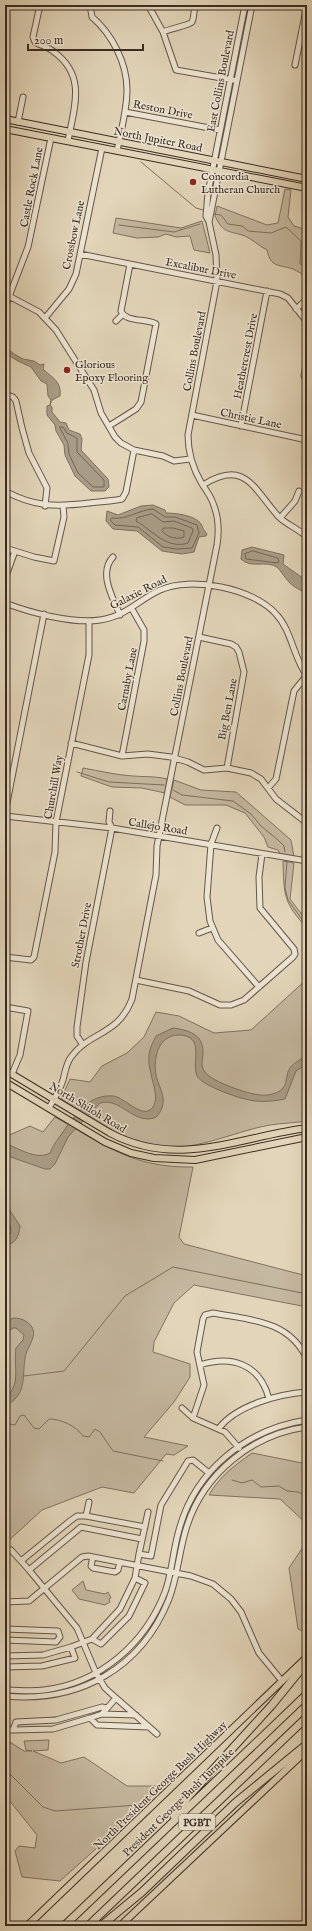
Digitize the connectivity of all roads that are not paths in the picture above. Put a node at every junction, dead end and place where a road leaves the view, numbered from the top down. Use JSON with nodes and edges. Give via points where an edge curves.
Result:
{"nodes":[{"id":1,"x":40,"y":5,"type":"edge"},
{"id":2,"x":90,"y":5,"type":"edge"},
{"id":3,"x":148,"y":5,"type":"edge"},
{"id":4,"x":195,"y":5,"type":"edge"},
{"id":5,"x":245,"y":5,"type":"edge"},
{"id":6,"x":252,"y":5,"type":"edge"},
{"id":7,"x":307,"y":5,"type":"edge"},
{"id":8,"x":163,"y":32,"type":"junction"},
{"id":9,"x":301,"y":37,"type":"junction"},
{"id":10,"x":307,"y":39,"type":"edge"},
{"id":11,"x":295,"y":65,"type":"dead end"},
{"id":12,"x":230,"y":80,"type":"junction"},
{"id":13,"x":236,"y":81,"type":"junction"},
{"id":14,"x":23,"y":97,"type":"dead end"},
{"id":15,"x":125,"y":112,"type":"junction"},
{"id":16,"x":5,"y":119,"type":"edge"},
{"id":17,"x":18,"y":122,"type":"junction"},
{"id":18,"x":5,"y":129,"type":"edge"},
{"id":19,"x":220,"y":130,"type":"junction"},
{"id":20,"x":70,"y":132,"type":"junction"},
{"id":21,"x":51,"y":138,"type":"junction"},
{"id":22,"x":68,"y":141,"type":"junction"},
{"id":23,"x":119,"y":142,"type":"junction"},
{"id":24,"x":102,"y":148,"type":"junction"},
{"id":25,"x":117,"y":151,"type":"junction"},
{"id":26,"x":217,"y":161,"type":"junction"},
{"id":27,"x":215,"y":170,"type":"junction"},
{"id":28,"x":305,"y":179,"type":"edge"},
{"id":29,"x":305,"y":188,"type":"edge"},
{"id":30,"x":80,"y":254,"type":"junction"},
{"id":31,"x":130,"y":264,"type":"junction"},
{"id":32,"x":217,"y":281,"type":"junction"},
{"id":33,"x":267,"y":291,"type":"junction"},
{"id":34,"x":7,"y":295,"type":"edge"},
{"id":35,"x":307,"y":299,"type":"edge"},
{"id":36,"x":5,"y":307,"type":"edge"},
{"id":37,"x":296,"y":309,"type":"junction"},
{"id":38,"x":122,"y":315,"type":"junction"},
{"id":39,"x":45,"y":318,"type":"junction"},
{"id":40,"x":116,"y":322,"type":"dead end"},
{"id":41,"x":307,"y":322,"type":"edge"},
{"id":42,"x":307,"y":360,"type":"edge"},
{"id":43,"x":307,"y":382,"type":"edge"},
{"id":44,"x":5,"y":394,"type":"edge"},
{"id":45,"x":192,"y":415,"type":"junction"},
{"id":46,"x":108,"y":426,"type":"junction"},
{"id":47,"x":241,"y":426,"type":"junction"},
{"id":48,"x":307,"y":440,"type":"edge"},
{"id":49,"x":134,"y":450,"type":"junction"},
{"id":50,"x":190,"y":459,"type":"junction"},
{"id":51,"x":203,"y":485,"type":"junction"},
{"id":52,"x":5,"y":491,"type":"edge"},
{"id":53,"x":299,"y":491,"type":"dead end"},
{"id":54,"x":45,"y":506,"type":"junction"},
{"id":55,"x":64,"y":506,"type":"junction"},
{"id":56,"x":280,"y":518,"type":"junction"},
{"id":57,"x":307,"y":537,"type":"edge"},
{"id":58,"x":5,"y":548,"type":"edge"},
{"id":59,"x":15,"y":552,"type":"junction"},
{"id":60,"x":113,"y":557,"type":"dead end"},
{"id":61,"x":5,"y":579,"type":"edge"},
{"id":62,"x":210,"y":586,"type":"junction"},
{"id":63,"x":5,"y":603,"type":"edge"},
{"id":64,"x":132,"y":609,"type":"junction"},
{"id":65,"x":44,"y":614,"type":"junction"},
{"id":66,"x":120,"y":615,"type":"junction"},
{"id":67,"x":89,"y":621,"type":"junction"},
{"id":68,"x":199,"y":637,"type":"junction"},
{"id":69,"x":307,"y":676,"type":"edge"},
{"id":70,"x":71,"y":743,"type":"junction"},
{"id":71,"x":122,"y":756,"type":"junction"},
{"id":72,"x":175,"y":758,"type":"junction"},
{"id":73,"x":226,"y":768,"type":"junction"},
{"id":74,"x":268,"y":788,"type":"junction"},
{"id":75,"x":110,"y":811,"type":"dead end"},
{"id":76,"x":5,"y":814,"type":"edge"},
{"id":77,"x":56,"y":822,"type":"junction"},
{"id":78,"x":307,"y":823,"type":"edge"},
{"id":79,"x":112,"y":828,"type":"junction"},
{"id":80,"x":217,"y":828,"type":"dead end"},
{"id":81,"x":159,"y":836,"type":"junction"},
{"id":82,"x":211,"y":844,"type":"junction"},
{"id":83,"x":262,"y":854,"type":"junction"},
{"id":84,"x":307,"y":861,"type":"edge"},
{"id":85,"x":212,"y":928,"type":"junction"},
{"id":86,"x":199,"y":933,"type":"dead end"},
{"id":87,"x":5,"y":957,"type":"edge"},
{"id":88,"x":136,"y":980,"type":"junction"},
{"id":89,"x":259,"y":987,"type":"junction"},
{"id":90,"x":5,"y":1007,"type":"edge"},
{"id":91,"x":83,"y":1045,"type":"junction"},
{"id":92,"x":5,"y":1070,"type":"edge"},
{"id":93,"x":12,"y":1074,"type":"junction"},
{"id":94,"x":5,"y":1082,"type":"edge"},
{"id":95,"x":54,"y":1099,"type":"junction"},
{"id":96,"x":49,"y":1108,"type":"junction"},
{"id":97,"x":307,"y":1128,"type":"edge"},
{"id":98,"x":307,"y":1137,"type":"edge"},
{"id":99,"x":305,"y":1351,"type":"edge"},
{"id":100,"x":307,"y":1358,"type":"edge"},
{"id":101,"x":200,"y":1365,"type":"junction"},
{"id":102,"x":307,"y":1392,"type":"edge"},
{"id":103,"x":269,"y":1399,"type":"junction"},
{"id":104,"x":182,"y":1408,"type":"dead end"},
{"id":105,"x":194,"y":1418,"type":"junction"},
{"id":106,"x":307,"y":1420,"type":"edge"},
{"id":107,"x":307,"y":1427,"type":"edge"},
{"id":108,"x":219,"y":1428,"type":"junction"},
{"id":109,"x":238,"y":1447,"type":"junction"},
{"id":110,"x":242,"y":1452,"type":"junction"},
{"id":111,"x":209,"y":1473,"type":"junction"},
{"id":112,"x":90,"y":1502,"type":"dead end"},
{"id":113,"x":148,"y":1512,"type":"dead end"},
{"id":114,"x":86,"y":1516,"type":"junction"},
{"id":115,"x":144,"y":1527,"type":"junction"},
{"id":116,"x":142,"y":1539,"type":"junction"},
{"id":117,"x":11,"y":1550,"type":"dead end"},
{"id":118,"x":139,"y":1554,"type":"junction"},
{"id":119,"x":93,"y":1557,"type":"junction"},
{"id":120,"x":21,"y":1561,"type":"junction"},
{"id":121,"x":120,"y":1562,"type":"junction"},
{"id":122,"x":137,"y":1565,"type":"junction"},
{"id":123,"x":29,"y":1570,"type":"junction"},
{"id":124,"x":170,"y":1572,"type":"junction"},
{"id":125,"x":176,"y":1573,"type":"junction"},
{"id":126,"x":135,"y":1578,"type":"junction"},
{"id":127,"x":44,"y":1588,"type":"junction"},
{"id":128,"x":5,"y":1602,"type":"edge"},
{"id":129,"x":5,"y":1628,"type":"edge"},
{"id":130,"x":92,"y":1639,"type":"junction"},
{"id":131,"x":5,"y":1640,"type":"edge"},
{"id":132,"x":83,"y":1643,"type":"junction"},
{"id":133,"x":71,"y":1648,"type":"junction"},
{"id":134,"x":5,"y":1656,"type":"edge"},
{"id":135,"x":307,"y":1657,"type":"edge"},
{"id":136,"x":307,"y":1662,"type":"edge"},
{"id":137,"x":5,"y":1667,"type":"edge"},
{"id":138,"x":96,"y":1673,"type":"junction"},
{"id":139,"x":99,"y":1679,"type":"junction"},
{"id":140,"x":282,"y":1681,"type":"junction"},
{"id":141,"x":5,"y":1690,"type":"edge"},
{"id":142,"x":307,"y":1694,"type":"edge"},
{"id":143,"x":5,"y":1696,"type":"edge"},
{"id":144,"x":116,"y":1698,"type":"junction"},
{"id":145,"x":106,"y":1708,"type":"junction"},
{"id":146,"x":102,"y":1714,"type":"junction"},
{"id":147,"x":136,"y":1715,"type":"junction"},
{"id":148,"x":307,"y":1717,"type":"edge"},
{"id":149,"x":90,"y":1718,"type":"junction"},
{"id":150,"x":56,"y":1720,"type":"junction"},
{"id":151,"x":5,"y":1725,"type":"edge"},
{"id":152,"x":59,"y":1727,"type":"junction"},
{"id":153,"x":149,"y":1728,"type":"junction"},
{"id":154,"x":13,"y":1730,"type":"junction"},
{"id":155,"x":157,"y":1734,"type":"dead end"},
{"id":156,"x":307,"y":1744,"type":"edge"},
{"id":157,"x":307,"y":1750,"type":"edge"},
{"id":158,"x":165,"y":1830,"type":"junction"},
{"id":159,"x":29,"y":1924,"type":"edge"},
{"id":160,"x":64,"y":1926,"type":"edge"},
{"id":161,"x":88,"y":1926,"type":"edge"},
{"id":162,"x":100,"y":1926,"type":"edge"},
{"id":163,"x":120,"y":1926,"type":"edge"}],
"edges":[{"from":1,"to":20,"type":"street","via":[[33,37],[35,42],[54,51],[66,62],[76,86]]},
{"from":2,"to":15,"type":"street","via":[[92,17],[104,29],[121,60],[127,90]]},
{"from":3,"to":8,"type":"street"},
{"from":4,"to":8,"type":"street","via":[[189,24],[174,26]]},
{"from":5,"to":12,"type":"street","name":"East Collins Boulevard"},
{"from":6,"to":13,"type":"street","name":"Collins Boulevard"},
{"from":7,"to":9,"type":"street"},
{"from":8,"to":12,"type":"street","via":[[176,70]]},
{"from":9,"to":10,"type":"street"},
{"from":9,"to":11,"type":"street"},
{"from":12,"to":13,"type":"street"},
{"from":12,"to":19,"type":"street","name":"East Collins Boulevard"},
{"from":13,"to":26,"type":"street","name":"Collins Boulevard"},
{"from":14,"to":17,"type":"street"},
{"from":15,"to":19,"type":"street","name":"Reston Drive"},
{"from":15,"to":23,"type":"street"},
{"from":16,"to":17,"type":"main road","name":"North Jupiter Road"},
{"from":17,"to":20,"type":"main road","name":"North Jupiter Road"},
{"from":18,"to":21,"type":"main road","name":"North Jupiter Road"},
{"from":19,"to":26,"type":"street","name":"East Collins Boulevard"},
{"from":20,"to":22,"type":"street"},
{"from":20,"to":23,"type":"main road","name":"North Jupiter Road"},
{"from":21,"to":22,"type":"main road","name":"North Jupiter Road"},
{"from":21,"to":34,"type":"street","name":"Castle Rock Lane","via":[[28,247]]},
{"from":22,"to":24,"type":"main road","name":"North Jupiter Road"},
{"from":23,"to":25,"type":"street"},
{"from":23,"to":26,"type":"main road","name":"North Jupiter Road"},
{"from":24,"to":25,"type":"main road","name":"North Jupiter Road"},
{"from":24,"to":30,"type":"street","name":"Crossbow Lane"},
{"from":25,"to":27,"type":"main road","name":"North Jupiter Road"},
{"from":26,"to":27,"type":"street","name":"Collins Boulevard"},
{"from":26,"to":28,"type":"main road","name":"North Jupiter Road"},
{"from":27,"to":29,"type":"main road","name":"North Jupiter Road"},
{"from":27,"to":32,"type":"street","name":"Collins Boulevard","via":[[206,204],[206,216],[216,255]]},
{"from":28,"to":29,"type":"main road"},
{"from":30,"to":31,"type":"street","name":"Excalibur Drive"},
{"from":30,"to":39,"type":"street","name":"Crossbow Lane","via":[[76,274],[69,289]]},
{"from":31,"to":32,"type":"street","name":"Excalibur Drive"},
{"from":31,"to":38,"type":"street"},
{"from":32,"to":33,"type":"street","name":"Excalibur Drive"},
{"from":32,"to":45,"type":"street","name":"Collins Boulevard"},
{"from":33,"to":37,"type":"street","name":"Excalibur Drive","via":[[288,298]]},
{"from":33,"to":47,"type":"street","name":"Heathercrest Drive"},
{"from":34,"to":36,"type":"street","name":"Castle Rock Lane"},
{"from":34,"to":39,"type":"street","via":[[28,305]]},
{"from":35,"to":37,"type":"street"},
{"from":37,"to":41,"type":"street","name":"Excalibur Drive"},
{"from":38,"to":40,"type":"street"},
{"from":38,"to":46,"type":"street","via":[[156,324],[141,402],[136,409]]},
{"from":39,"to":46,"type":"street","via":[[67,346],[94,390]]},
{"from":42,"to":43,"type":"street","via":[[304,376]]},
{"from":44,"to":54,"type":"street","via":[[16,401],[29,453],[47,488]]},
{"from":45,"to":47,"type":"street","name":"Christie Lane"},
{"from":45,"to":50,"type":"street","name":"Collins Boulevard","via":[[188,435]]},
{"from":46,"to":49,"type":"street","via":[[121,442]]},
{"from":47,"to":48,"type":"street","name":"Christie Lane"},
{"from":49,"to":50,"type":"street","via":[[174,461]]},
{"from":49,"to":55,"type":"street","via":[[126,492],[122,498]]},
{"from":50,"to":51,"type":"street","name":"Collins Boulevard"},
{"from":51,"to":56,"type":"street","via":[[223,475],[243,478],[255,486]]},
{"from":51,"to":62,"type":"street","name":"Collins Boulevard","via":[[214,504],[219,530]]},
{"from":52,"to":54,"type":"street"},
{"from":53,"to":56,"type":"street","via":[[295,501]]},
{"from":54,"to":55,"type":"street"},
{"from":55,"to":59,"type":"street","via":[[54,561]]},
{"from":56,"to":57,"type":"street"},
{"from":58,"to":59,"type":"street"},
{"from":59,"to":61,"type":"street"},
{"from":60,"to":66,"type":"street","via":[[108,562],[106,576]]},
{"from":62,"to":64,"type":"street","name":"Galaxie Road","via":[[196,583],[171,585],[157,591]]},
{"from":62,"to":68,"type":"street","name":"Collins Boulevard"},
{"from":62,"to":69,"type":"street","name":"Galaxie Road","via":[[244,593],[267,605],[284,625],[296,658]]},
{"from":63,"to":65,"type":"street","name":"Galaxie Road"},
{"from":64,"to":66,"type":"street","name":"Galaxie Road"},
{"from":64,"to":71,"type":"street","name":"Carnaby Lane","via":[[144,630],[144,641]]},
{"from":65,"to":67,"type":"street","name":"Galaxie Road"},
{"from":65,"to":76,"type":"street"},
{"from":66,"to":67,"type":"street","name":"Galaxie Road"},
{"from":67,"to":70,"type":"street","name":"Churchill Way","via":[[89,655]]},
{"from":68,"to":72,"type":"street","name":"Collins Boulevard"},
{"from":68,"to":73,"type":"street","name":"Big Ben Lane","via":[[231,644],[240,652],[244,672]]},
{"from":69,"to":74,"type":"street","via":[[294,691],[276,779]]},
{"from":70,"to":71,"type":"street"},
{"from":70,"to":77,"type":"street","name":"Churchill Way"},
{"from":71,"to":72,"type":"street","via":[[148,754]]},
{"from":72,"to":73,"type":"street","via":[[204,770]]},
{"from":72,"to":81,"type":"street","name":"Collins Boulevard"},
{"from":73,"to":74,"type":"street","via":[[256,775]]},
{"from":74,"to":78,"type":"street","via":[[276,799]]},
{"from":75,"to":79,"type":"street","name":"Strother Drive","via":[[109,822]]},
{"from":76,"to":77,"type":"street","name":"Callejo Road"},
{"from":77,"to":79,"type":"street","name":"Callejo Road"},
{"from":77,"to":87,"type":"street","name":"Churchill Way","via":[[55,852],[34,957],[31,960]]},
{"from":79,"to":81,"type":"street","name":"Callejo Road"},
{"from":79,"to":91,"type":"street","name":"Strother Drive","via":[[81,992],[77,1031]]},
{"from":80,"to":82,"type":"street"},
{"from":81,"to":82,"type":"street","name":"Callejo Road"},
{"from":81,"to":88,"type":"street","name":"Collins Boulevard","via":[[156,875]]},
{"from":82,"to":83,"type":"street","name":"Callejo Road"},
{"from":82,"to":85,"type":"street","via":[[207,897]]},
{"from":83,"to":84,"type":"street","name":"Callejo Road"},
{"from":83,"to":89,"type":"street","via":[[258,901],[260,908],[294,949],[295,954]]},
{"from":85,"to":86,"type":"street"},
{"from":85,"to":89,"type":"street","via":[[218,940]]},
{"from":88,"to":89,"type":"street","via":[[189,991],[226,1006],[238,1004]]},
{"from":88,"to":91,"type":"street","name":"Collins Boulevard","via":[[132,999],[123,1017],[106,1032]]},
{"from":90,"to":93,"type":"street","via":[[28,1011],[20,1055]]},
{"from":91,"to":95,"type":"street","name":"Collins Boulevard","via":[[68,1063]]},
{"from":92,"to":93,"type":"main road","name":"North Shiloh Road"},
{"from":93,"to":95,"type":"main road","name":"North Shiloh Road"},
{"from":94,"to":96,"type":"main road","name":"North Shiloh Road"},
{"from":95,"to":96,"type":"street","name":"Collins Boulevard"},
{"from":95,"to":97,"type":"main road","name":"North Shiloh Road","via":[[120,1138],[145,1147],[165,1150],[199,1150]]},
{"from":96,"to":98,"type":"main road","name":"North Shiloh Road","via":[[115,1147],[163,1160],[206,1158]]},
{"from":99,"to":100,"type":"street"},
{"from":99,"to":101,"type":"street","via":[[291,1336],[271,1325],[213,1312],[203,1319],[197,1345]]},
{"from":101,"to":103,"type":"street","via":[[221,1361],[249,1368],[261,1378]]},
{"from":101,"to":105,"type":"street","via":[[204,1385]]},
{"from":102,"to":103,"type":"street"},
{"from":103,"to":108,"type":"street","via":[[237,1413]]},
{"from":104,"to":105,"type":"street"},
{"from":105,"to":108,"type":"street"},
{"from":106,"to":109,"type":"street","via":[[283,1424]]},
{"from":107,"to":110,"type":"street","via":[[270,1436]]},
{"from":108,"to":109,"type":"street"},
{"from":109,"to":110,"type":"street"},
{"from":109,"to":111,"type":"street"},
{"from":110,"to":125,"type":"street","via":[[220,1470],[196,1505],[187,1525]]},
{"from":111,"to":118,"type":"street","via":[[193,1460],[188,1461],[161,1505],[151,1556]]},
{"from":111,"to":124,"type":"street","via":[[182,1519]]},
{"from":112,"to":114,"type":"street"},
{"from":113,"to":115,"type":"street"},
{"from":114,"to":115,"type":"street"},
{"from":114,"to":120,"type":"street","via":[[77,1516],[70,1520]]},
{"from":115,"to":116,"type":"street"},
{"from":116,"to":118,"type":"street"},
{"from":116,"to":123,"type":"street","via":[[80,1527]]},
{"from":117,"to":120,"type":"street"},
{"from":118,"to":122,"type":"street"},
{"from":119,"to":121,"type":"street"},
{"from":119,"to":121,"type":"street","via":[[93,1568],[115,1572]]},
{"from":119,"to":127,"type":"street","via":[[82,1557]]},
{"from":120,"to":123,"type":"street"},
{"from":121,"to":122,"type":"street"},
{"from":122,"to":124,"type":"street"},
{"from":122,"to":126,"type":"street"},
{"from":123,"to":127,"type":"street"},
{"from":124,"to":125,"type":"street"},
{"from":124,"to":138,"type":"street","via":[[166,1590],[148,1627],[126,1653]]},
{"from":125,"to":139,"type":"street","via":[[169,1598],[149,1638],[118,1668]]},
{"from":125,"to":140,"type":"street","via":[[200,1578],[213,1584],[231,1599],[241,1612],[259,1653]]},
{"from":126,"to":130,"type":"street","via":[[120,1608]]},
{"from":126,"to":130,"type":"street","via":[[145,1583],[129,1616],[101,1644]]},
{"from":127,"to":128,"type":"street","via":[[29,1602]]},
{"from":127,"to":132,"type":"street","via":[[77,1628]]},
{"from":129,"to":131,"type":"street","via":[[58,1631],[60,1637],[56,1642]]},
{"from":130,"to":132,"type":"street"},
{"from":132,"to":133,"type":"street"},
{"from":132,"to":138,"type":"street"},
{"from":133,"to":134,"type":"street","via":[[43,1655]]},
{"from":133,"to":137,"type":"street","via":[[75,1658],[46,1666]]},
{"from":135,"to":140,"type":"main road","name":"North President George Bush Highway"},
{"from":136,"to":158,"type":"highway","via":[[272,1705],[188,1797]]},
{"from":138,"to":139,"type":"street"},
{"from":138,"to":141,"type":"street","via":[[83,1680],[51,1689]]},
{"from":139,"to":143,"type":"street","via":[[52,1696]]},
{"from":139,"to":144,"type":"street"},
{"from":140,"to":159,"type":"main road","name":"North President George Bush Highway"},
{"from":142,"to":158,"type":"highway","name":"President George Bush Turnpike","number":"PGBT"},
{"from":144,"to":145,"type":"street"},
{"from":144,"to":147,"type":"street"},
{"from":145,"to":146,"type":"street"},
{"from":145,"to":150,"type":"street","via":[[102,1706]]},
{"from":146,"to":147,"type":"street"},
{"from":146,"to":149,"type":"street"},
{"from":147,"to":153,"type":"street"},
{"from":148,"to":161,"type":"highway","number":"PGBT"},
{"from":149,"to":152,"type":"street"},
{"from":149,"to":153,"type":"street","via":[[97,1725]]},
{"from":150,"to":152,"type":"street"},
{"from":150,"to":154,"type":"street","via":[[16,1722]]},
{"from":151,"to":154,"type":"street","via":[[9,1730]]},
{"from":152,"to":154,"type":"street"},
{"from":153,"to":155,"type":"street"},
{"from":156,"to":162,"type":"highway","via":[[235,1803],[154,1881]]},
{"from":157,"to":163,"type":"main road"},
{"from":158,"to":160,"type":"highway","name":"President George Bush Turnpike","number":"PGBT"}]}
